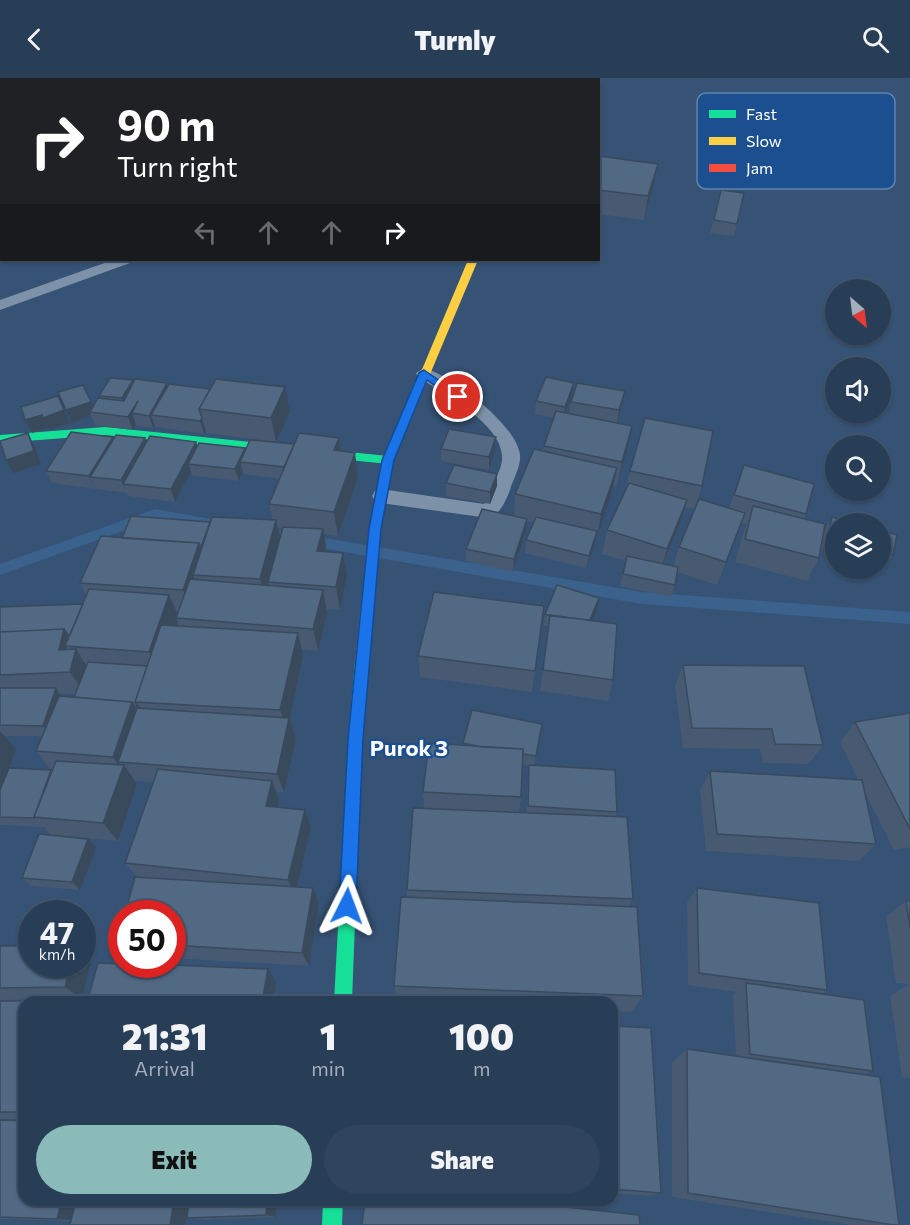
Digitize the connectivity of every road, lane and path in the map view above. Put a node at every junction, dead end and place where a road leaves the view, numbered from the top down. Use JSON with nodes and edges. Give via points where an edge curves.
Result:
{"nodes":[{"id":1,"x":122,"y":261,"type":"edge"},
{"id":2,"x":473,"y":261,"type":"edge"},
{"id":3,"x":0,"y":305,"type":"edge"},
{"id":4,"x":424,"y":373,"type":"junction"},
{"id":5,"x":0,"y":439,"type":"edge"},
{"id":6,"x":388,"y":460,"type":"junction"},
{"id":7,"x":381,"y":496,"type":"junction"},
{"id":8,"x":343,"y":996,"type":"edge"},
{"id":9,"x":333,"y":1206,"type":"edge"},
{"id":10,"x":332,"y":1225,"type":"edge"}],
"edges":[{"from":1,"to":3,"type":"lane"},
{"from":2,"to":4,"type":"main road"},
{"from":4,"to":6,"type":"main road"},
{"from":4,"to":7,"type":"lane","via":[[492,420],[511,455],[509,468],[495,506],[488,511]]},
{"from":5,"to":6,"type":"main road","via":[[105,431]]},
{"from":6,"to":7,"type":"main road"},
{"from":7,"to":8,"type":"main road","via":[[356,739]]},
{"from":9,"to":10,"type":"main road"}]}
